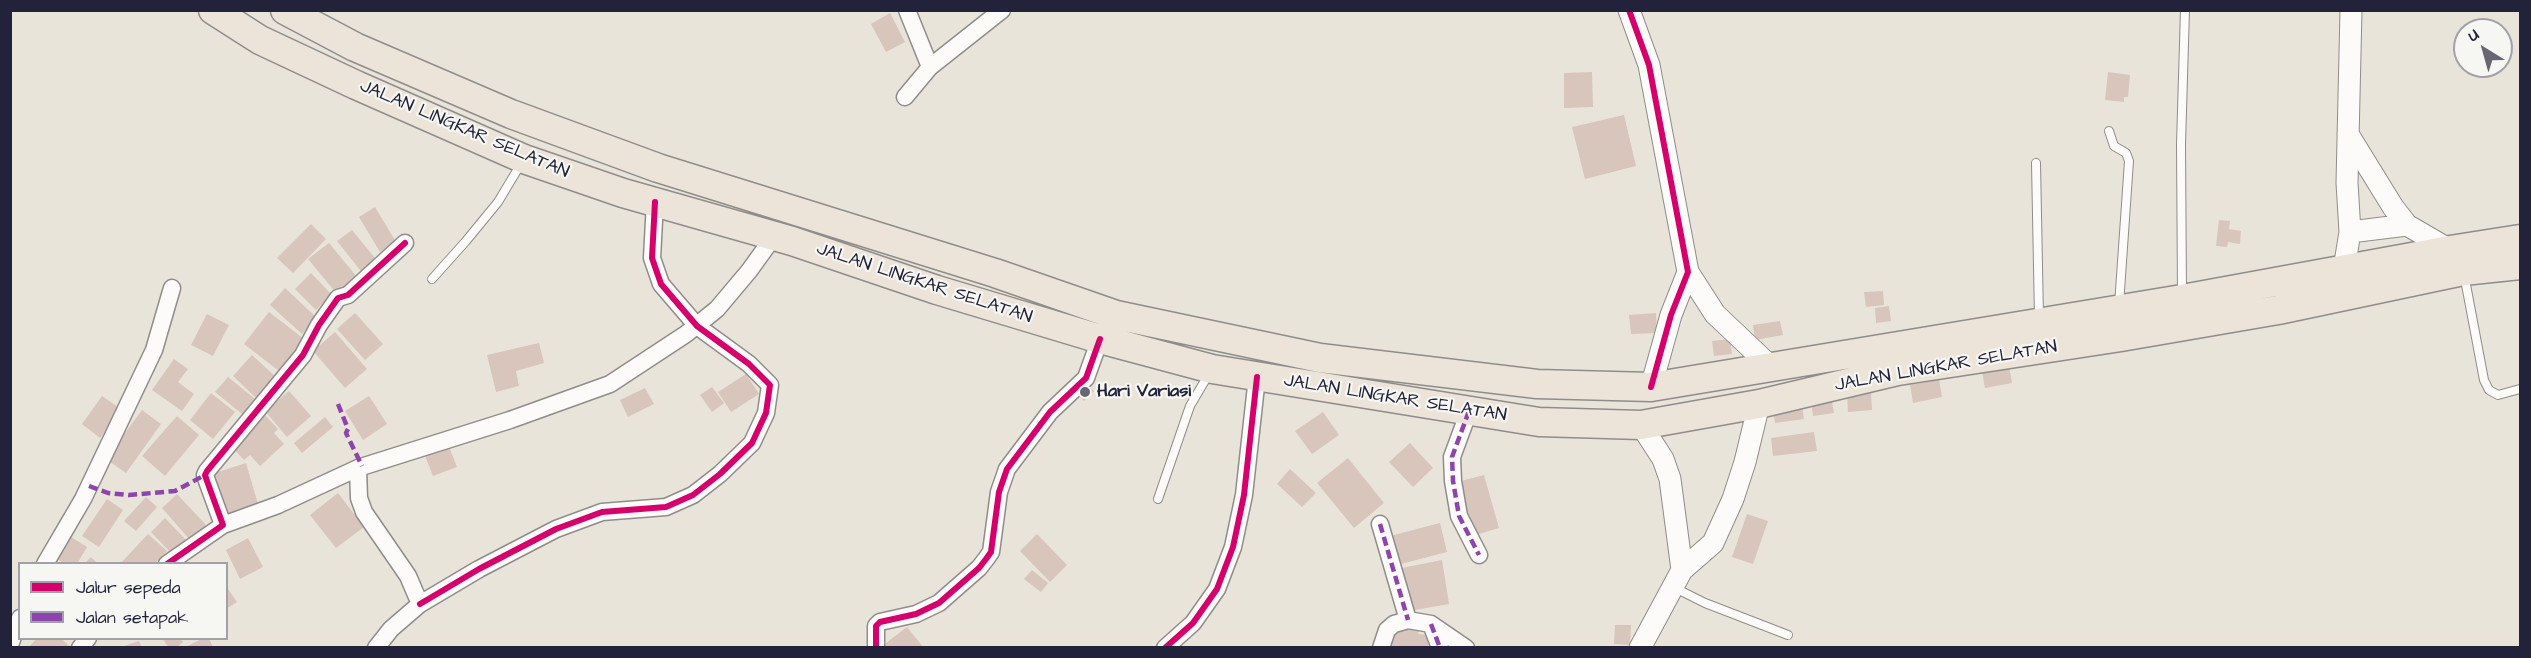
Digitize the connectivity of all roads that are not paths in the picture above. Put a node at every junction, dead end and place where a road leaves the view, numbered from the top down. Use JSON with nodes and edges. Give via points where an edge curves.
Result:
{"nodes":[{"id":1,"x":213,"y":10,"type":"edge"},
{"id":2,"x":285,"y":10,"type":"edge"},
{"id":3,"x":906,"y":10,"type":"edge"},
{"id":4,"x":1002,"y":10,"type":"edge"},
{"id":5,"x":1629,"y":10,"type":"edge"},
{"id":6,"x":2185,"y":10,"type":"edge"},
{"id":7,"x":2351,"y":10,"type":"edge"},
{"id":8,"x":930,"y":67,"type":"junction"},
{"id":9,"x":904,"y":97,"type":"dead end"},
{"id":10,"x":2109,"y":131,"type":"dead end"},
{"id":11,"x":2348,"y":134,"type":"junction"},
{"id":12,"x":524,"y":159,"type":"junction"},
{"id":13,"x":2036,"y":163,"type":"dead end"},
{"id":14,"x":654,"y":202,"type":"junction"},
{"id":15,"x":2407,"y":225,"type":"junction"},
{"id":16,"x":2350,"y":232,"type":"junction"},
{"id":17,"x":775,"y":235,"type":"junction"},
{"id":18,"x":405,"y":243,"type":"dead end"},
{"id":19,"x":2456,"y":260,"type":"junction"},
{"id":20,"x":2519,"y":261,"type":"edge"},
{"id":21,"x":2344,"y":269,"type":"junction"},
{"id":22,"x":1688,"y":272,"type":"junction"},
{"id":23,"x":432,"y":279,"type":"dead end"},
{"id":24,"x":172,"y":288,"type":"dead end"},
{"id":25,"x":2182,"y":299,"type":"junction"},
{"id":26,"x":2119,"y":308,"type":"junction"},
{"id":27,"x":2039,"y":322,"type":"junction"},
{"id":28,"x":697,"y":326,"type":"junction"},
{"id":29,"x":2121,"y":337,"type":"junction"},
{"id":30,"x":1222,"y":338,"type":"junction"},
{"id":31,"x":1100,"y":339,"type":"junction"},
{"id":32,"x":1770,"y":366,"type":"junction"},
{"id":33,"x":1212,"y":369,"type":"junction"},
{"id":34,"x":1257,"y":377,"type":"junction"},
{"id":35,"x":1651,"y":387,"type":"junction"},
{"id":36,"x":2520,"y":389,"type":"edge"},
{"id":37,"x":1759,"y":404,"type":"junction"},
{"id":38,"x":1469,"y":411,"type":"junction"},
{"id":39,"x":1641,"y":425,"type":"junction"},
{"id":40,"x":358,"y":468,"type":"junction"},
{"id":41,"x":1158,"y":499,"type":"dead end"},
{"id":42,"x":1380,"y":524,"type":"dead end"},
{"id":43,"x":223,"y":525,"type":"junction"},
{"id":44,"x":1479,"y":555,"type":"dead end"},
{"id":45,"x":46,"y":562,"type":"edge"},
{"id":46,"x":170,"y":562,"type":"edge"},
{"id":47,"x":1677,"y":578,"type":"junction"},
{"id":48,"x":420,"y":604,"type":"junction"},
{"id":49,"x":1408,"y":620,"type":"junction"},
{"id":50,"x":18,"y":623,"type":"edge"},
{"id":51,"x":1431,"y":624,"type":"junction"},
{"id":52,"x":1788,"y":635,"type":"dead end"},
{"id":53,"x":10,"y":645,"type":"edge"},
{"id":54,"x":376,"y":648,"type":"edge"},
{"id":55,"x":876,"y":648,"type":"edge"},
{"id":56,"x":1165,"y":648,"type":"edge"},
{"id":57,"x":1381,"y":648,"type":"edge"},
{"id":58,"x":1440,"y":648,"type":"edge"},
{"id":59,"x":1466,"y":648,"type":"edge"},
{"id":60,"x":1640,"y":648,"type":"edge"}],
"edges":[{"from":1,"to":12,"type":"highway","name":"JALAN LINGKAR SELATAN","via":[[260,40]]},
{"from":2,"to":30,"type":"highway","name":"JALAN LINGKAR SELATAN","via":[[355,47],[511,114],[658,168],[995,273],[1116,315]]},
{"from":3,"to":8,"type":"street"},
{"from":4,"to":8,"type":"street"},
{"from":5,"to":22,"type":"street","via":[[1649,65]]},
{"from":6,"to":25,"type":"lane"},
{"from":7,"to":11,"type":"street"},
{"from":8,"to":9,"type":"street"},
{"from":10,"to":26,"type":"lane","via":[[2114,146],[2126,153],[2129,160]]},
{"from":11,"to":15,"type":"street"},
{"from":11,"to":16,"type":"street"},
{"from":12,"to":14,"type":"highway","name":"JALAN LINGKAR SELATAN"},
{"from":12,"to":23,"type":"lane","via":[[498,202]]},
{"from":13,"to":27,"type":"lane"},
{"from":14,"to":17,"type":"highway","name":"JALAN LINGKAR SELATAN"},
{"from":14,"to":28,"type":"street","via":[[655,267],[661,284]]},
{"from":15,"to":16,"type":"street"},
{"from":15,"to":19,"type":"street"},
{"from":16,"to":21,"type":"street"},
{"from":17,"to":28,"type":"street","via":[[749,272]]},
{"from":17,"to":31,"type":"highway","name":"JALAN LINGKAR SELATAN","via":[[937,290]]},
{"from":18,"to":43,"type":"street","via":[[348,295],[338,298],[303,355],[207,471],[205,475]]},
{"from":19,"to":20,"type":"highway","name":"JALAN LINGKAR SELATAN"},
{"from":19,"to":21,"type":"highway","name":"JALAN LINGKAR SELATAN"},
{"from":19,"to":29,"type":"highway","name":"JALAN LINGKAR SELATAN","via":[[2278,310]]},
{"from":19,"to":36,"type":"lane","via":[[2484,380],[2489,390],[2498,395]]},
{"from":21,"to":25,"type":"highway","name":"JALAN LINGKAR SELATAN"},
{"from":22,"to":32,"type":"street","via":[[1715,314]]},
{"from":22,"to":35,"type":"street","via":[[1671,315]]},
{"from":24,"to":45,"type":"street","via":[[154,350],[83,499]]},
{"from":25,"to":26,"type":"highway","name":"JALAN LINGKAR SELATAN"},
{"from":26,"to":27,"type":"highway","name":"JALAN LINGKAR SELATAN"},
{"from":26,"to":29,"type":"highway"},
{"from":27,"to":32,"type":"highway","name":"JALAN LINGKAR SELATAN"},
{"from":28,"to":40,"type":"street","via":[[610,384]]},
{"from":28,"to":48,"type":"street","via":[[770,385],[766,413],[752,443],[693,495],[666,507],[602,513],[556,529]]},
{"from":29,"to":37,"type":"highway","name":"JALAN LINGKAR SELATAN","via":[[1898,371]]},
{"from":30,"to":33,"type":"highway"},
{"from":30,"to":35,"type":"highway","name":"JALAN LINGKAR SELATAN","via":[[1320,358],[1537,384]]},
{"from":31,"to":33,"type":"highway","name":"JALAN LINGKAR SELATAN"},
{"from":31,"to":55,"type":"street","via":[[1086,378],[1050,412],[1007,469],[999,492],[991,552],[979,568],[939,603],[916,614],[880,622],[876,626]]},
{"from":32,"to":35,"type":"highway","name":"JALAN LINGKAR SELATAN"},
{"from":33,"to":34,"type":"highway","name":"JALAN LINGKAR SELATAN"},
{"from":33,"to":41,"type":"lane","via":[[1190,406]]},
{"from":34,"to":38,"type":"highway","name":"JALAN LINGKAR SELATAN"},
{"from":34,"to":56,"type":"street","via":[[1244,495],[1233,547],[1217,589],[1193,623]]},
{"from":37,"to":39,"type":"highway","name":"JALAN LINGKAR SELATAN"},
{"from":37,"to":47,"type":"street","via":[[1733,499],[1713,543]]},
{"from":38,"to":39,"type":"highway","name":"JALAN LINGKAR SELATAN","via":[[1539,422]]},
{"from":38,"to":44,"type":"street","via":[[1452,457],[1453,481],[1459,516]]},
{"from":39,"to":47,"type":"street","via":[[1670,479]]},
{"from":40,"to":43,"type":"street"},
{"from":40,"to":48,"type":"street","via":[[359,498],[364,512],[408,576]]},
{"from":42,"to":49,"type":"street"},
{"from":43,"to":46,"type":"street"},
{"from":47,"to":52,"type":"lane","via":[[1705,603]]},
{"from":47,"to":60,"type":"street"},
{"from":48,"to":54,"type":"street"},
{"from":49,"to":51,"type":"street"},
{"from":49,"to":57,"type":"street","via":[[1388,630]]},
{"from":50,"to":53,"type":"street"},
{"from":51,"to":58,"type":"street"},
{"from":51,"to":59,"type":"street"}]}
